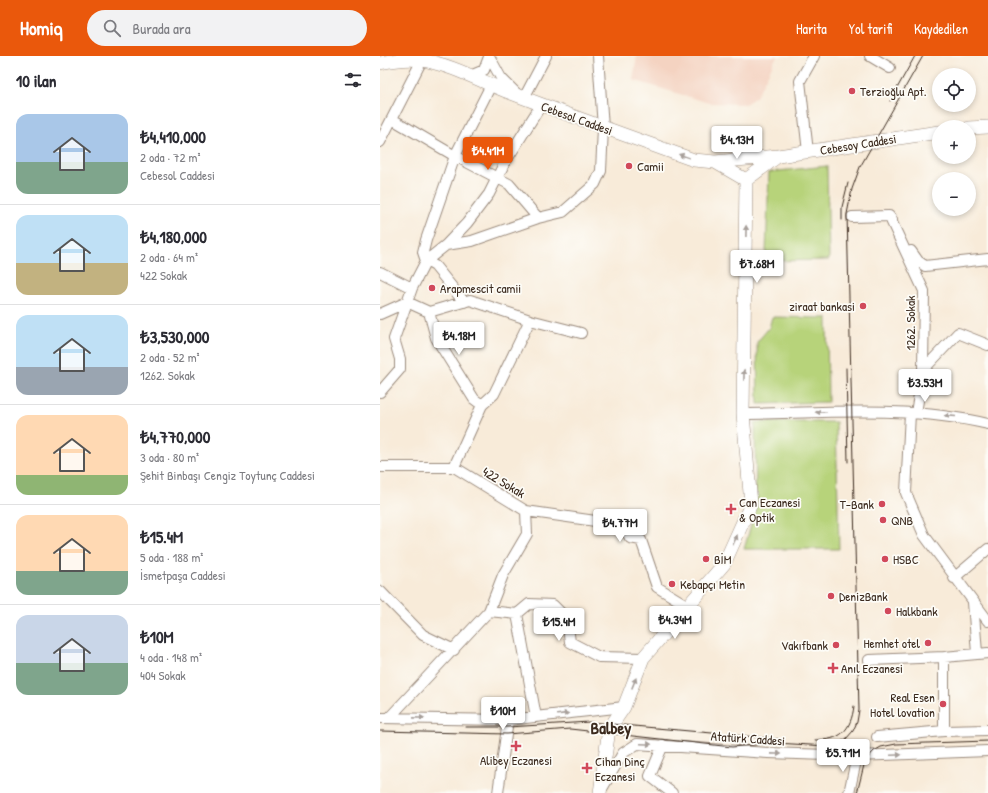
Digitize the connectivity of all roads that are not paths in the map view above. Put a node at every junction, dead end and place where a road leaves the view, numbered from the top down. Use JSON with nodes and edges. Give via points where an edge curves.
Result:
{"nodes":[{"id":1,"x":489,"y":56,"type":"edge"},
{"id":2,"x":546,"y":56,"type":"edge"},
{"id":3,"x":598,"y":56,"type":"edge"},
{"id":4,"x":814,"y":56,"type":"edge"},
{"id":5,"x":870,"y":56,"type":"edge"},
{"id":6,"x":422,"y":60,"type":"junction"},
{"id":7,"x":380,"y":63,"type":"edge"},
{"id":8,"x":890,"y":68,"type":"dead end"},
{"id":9,"x":470,"y":76,"type":"junction"},
{"id":10,"x":491,"y":85,"type":"junction"},
{"id":11,"x":522,"y":97,"type":"junction"},
{"id":12,"x":541,"y":105,"type":"junction"},
{"id":13,"x":392,"y":119,"type":"junction"},
{"id":14,"x":988,"y":127,"type":"edge"},
{"id":15,"x":603,"y":128,"type":"junction"},
{"id":16,"x":976,"y":128,"type":"edge"},
{"id":17,"x":932,"y":133,"type":"edge"},
{"id":18,"x":380,"y":142,"type":"edge"},
{"id":19,"x":808,"y":152,"type":"junction"},
{"id":20,"x":455,"y":156,"type":"junction"},
{"id":21,"x":778,"y":156,"type":"junction"},
{"id":22,"x":715,"y":162,"type":"junction"},
{"id":23,"x":496,"y":179,"type":"junction"},
{"id":24,"x":746,"y":180,"type":"junction"},
{"id":25,"x":889,"y":216,"type":"junction"},
{"id":26,"x":852,"y":217,"type":"dead end"},
{"id":27,"x":538,"y":218,"type":"junction"},
{"id":28,"x":446,"y":245,"type":"junction"},
{"id":29,"x":988,"y":259,"type":"edge"},
{"id":30,"x":426,"y":261,"type":"junction"},
{"id":31,"x":380,"y":272,"type":"edge"},
{"id":32,"x":412,"y":288,"type":"junction"},
{"id":33,"x":407,"y":302,"type":"junction"},
{"id":34,"x":464,"y":302,"type":"junction"},
{"id":35,"x":429,"y":312,"type":"junction"},
{"id":36,"x":380,"y":314,"type":"edge"},
{"id":37,"x":530,"y":320,"type":"junction"},
{"id":38,"x":581,"y":333,"type":"dead end"},
{"id":39,"x":988,"y":345,"type":"edge"},
{"id":40,"x":923,"y":370,"type":"junction"},
{"id":41,"x":380,"y":392,"type":"edge"},
{"id":42,"x":482,"y":405,"type":"junction"},
{"id":43,"x":913,"y":413,"type":"junction"},
{"id":44,"x":743,"y":414,"type":"junction"},
{"id":45,"x":988,"y":424,"type":"edge"},
{"id":46,"x":380,"y":467,"type":"edge"},
{"id":47,"x":454,"y":467,"type":"junction"},
{"id":48,"x":526,"y":511,"type":"junction"},
{"id":49,"x":988,"y":549,"type":"edge"},
{"id":50,"x":954,"y":578,"type":"junction"},
{"id":51,"x":380,"y":591,"type":"edge"},
{"id":52,"x":973,"y":602,"type":"junction"},
{"id":53,"x":688,"y":606,"type":"junction"},
{"id":54,"x":489,"y":611,"type":"junction"},
{"id":55,"x":517,"y":614,"type":"junction"},
{"id":56,"x":988,"y":621,"type":"edge"},
{"id":57,"x":454,"y":650,"type":"junction"},
{"id":58,"x":988,"y":653,"type":"edge"},
{"id":59,"x":977,"y":654,"type":"junction"},
{"id":60,"x":944,"y":657,"type":"junction"},
{"id":61,"x":643,"y":658,"type":"junction"},
{"id":62,"x":869,"y":660,"type":"dead end"},
{"id":63,"x":624,"y":707,"type":"junction"},
{"id":64,"x":536,"y":717,"type":"junction"},
{"id":65,"x":384,"y":718,"type":"edge"},
{"id":66,"x":508,"y":720,"type":"junction"},
{"id":67,"x":988,"y":730,"type":"edge"},
{"id":68,"x":944,"y":731,"type":"junction"},
{"id":69,"x":876,"y":737,"type":"dead end"},
{"id":70,"x":663,"y":745,"type":"junction"},
{"id":71,"x":988,"y":751,"type":"edge"},
{"id":72,"x":857,"y":756,"type":"junction"},
{"id":73,"x":601,"y":791,"type":"edge"},
{"id":74,"x":498,"y":793,"type":"edge"},
{"id":75,"x":672,"y":793,"type":"edge"},
{"id":76,"x":849,"y":793,"type":"edge"}],
"edges":[{"from":1,"to":9,"type":"street","via":[[484,70]]},
{"from":1,"to":11,"type":"street","via":[[501,78]]},
{"from":2,"to":11,"type":"street"},
{"from":3,"to":15,"type":"street"},
{"from":4,"to":19,"type":"street","via":[[800,81]]},
{"from":5,"to":8,"type":"street"},
{"from":6,"to":7,"type":"main road","name":"Cebesol Caddesi","via":[[400,59]]},
{"from":6,"to":9,"type":"main road","name":"Cebesol Caddesi","via":[[449,66]]},
{"from":6,"to":13,"type":"street"},
{"from":9,"to":10,"type":"main road","name":"Cebesol Caddesi"},
{"from":10,"to":11,"type":"main road","name":"Cebesol Caddesi"},
{"from":10,"to":20,"type":"street"},
{"from":11,"to":12,"type":"main road","name":"Cebesol Caddesi"},
{"from":12,"to":15,"type":"main road","name":"Cebesol Caddesi"},
{"from":12,"to":23,"type":"street"},
{"from":13,"to":18,"type":"street"},
{"from":13,"to":20,"type":"street"},
{"from":14,"to":16,"type":"main road"},
{"from":22,"to":15,"type":"main road","name":"Cebesol Caddesi","one_way":true,"via":[[694,160]]},
{"from":15,"to":27,"type":"street","via":[[601,171],[595,184],[563,212]]},
{"from":17,"to":19,"type":"main road","name":"Cebesoy Caddesi"},
{"from":19,"to":21,"type":"main road","name":"Cebesoy Caddesi"},
{"from":20,"to":23,"type":"street"},
{"from":20,"to":30,"type":"street","via":[[426,240]]},
{"from":21,"to":22,"type":"main road","name":"Cebesol Caddesi"},
{"from":21,"to":24,"type":"main road"},
{"from":22,"to":24,"type":"main road"},
{"from":23,"to":27,"type":"street","via":[[509,184]]},
{"from":23,"to":28,"type":"street","via":[[489,194]]},
{"from":44,"to":24,"type":"main road","one_way":true},
{"from":25,"to":26,"type":"street"},
{"from":25,"to":29,"type":"street","via":[[918,261],[925,266]]},
{"from":25,"to":40,"type":"street","name":"1262. Sokak","via":[[924,291]]},
{"from":27,"to":28,"type":"street","via":[[472,241]]},
{"from":28,"to":30,"type":"street"},
{"from":30,"to":32,"type":"street"},
{"from":30,"to":34,"type":"street","via":[[435,266]]},
{"from":31,"to":32,"type":"street"},
{"from":32,"to":33,"type":"street"},
{"from":33,"to":35,"type":"street"},
{"from":33,"to":36,"type":"street"},
{"from":33,"to":41,"type":"street","via":[[394,339],[400,369]]},
{"from":34,"to":35,"type":"street"},
{"from":34,"to":37,"type":"street","via":[[470,300]]},
{"from":35,"to":42,"type":"street","via":[[436,338],[474,399]]},
{"from":37,"to":38,"type":"street"},
{"from":37,"to":42,"type":"street","via":[[494,394]]},
{"from":39,"to":40,"type":"street","via":[[958,333]]},
{"from":40,"to":43,"type":"street","name":"1262. Sokak"},
{"from":42,"to":47,"type":"street"},
{"from":43,"to":44,"type":"street","one_way":true},
{"from":45,"to":43,"type":"street","one_way":true,"via":[[960,417]]},
{"from":43,"to":50,"type":"street","name":"1262. Sokak","via":[[906,492],[924,534]]},
{"from":53,"to":44,"type":"main road","one_way":true,"via":[[724,564],[751,504]]},
{"from":46,"to":47,"type":"street"},
{"from":47,"to":48,"type":"street","name":"422 Sokak"},
{"from":48,"to":53,"type":"street","via":[[623,525],[630,538],[641,540],[657,588]]},
{"from":48,"to":54,"type":"street","name":"422 Sokak","via":[[526,534],[503,575]]},
{"from":49,"to":50,"type":"street"},
{"from":50,"to":52,"type":"street","name":"1262. Sokak"},
{"from":51,"to":57,"type":"street","via":[[423,635]]},
{"from":52,"to":56,"type":"street","name":"1262. Sokak"},
{"from":52,"to":59,"type":"street"},
{"from":53,"to":61,"type":"main road"},
{"from":54,"to":55,"type":"street"},
{"from":54,"to":57,"type":"street","name":"422 Sokak"},
{"from":55,"to":61,"type":"street","via":[[529,604],[553,605],[567,619],[570,642],[599,657]]},
{"from":55,"to":64,"type":"street"},
{"from":57,"to":65,"type":"street","name":"422 Sokak"},
{"from":58,"to":59,"type":"street"},
{"from":59,"to":60,"type":"street"},
{"from":60,"to":62,"type":"street"},
{"from":60,"to":68,"type":"street"},
{"from":63,"to":61,"type":"main road","one_way":true},
{"from":64,"to":63,"type":"street","one_way":true},
{"from":63,"to":73,"type":"main road","via":[[609,729]]},
{"from":64,"to":66,"type":"street"},
{"from":65,"to":66,"type":"street","one_way":true},
{"from":66,"to":74,"type":"street"},
{"from":67,"to":68,"type":"street"},
{"from":68,"to":69,"type":"street"},
{"from":70,"to":72,"type":"street","name":"Atatürk Caddesi","one_way":true,"via":[[768,753]]},
{"from":73,"to":70,"type":"street","name":"Atatürk Caddesi","one_way":true,"via":[[622,753],[637,744]]},
{"from":70,"to":75,"type":"street","via":[[650,776]]},
{"from":72,"to":71,"type":"street","name":"Atatürk Caddesi","one_way":true},
{"from":72,"to":76,"type":"street"}]}
